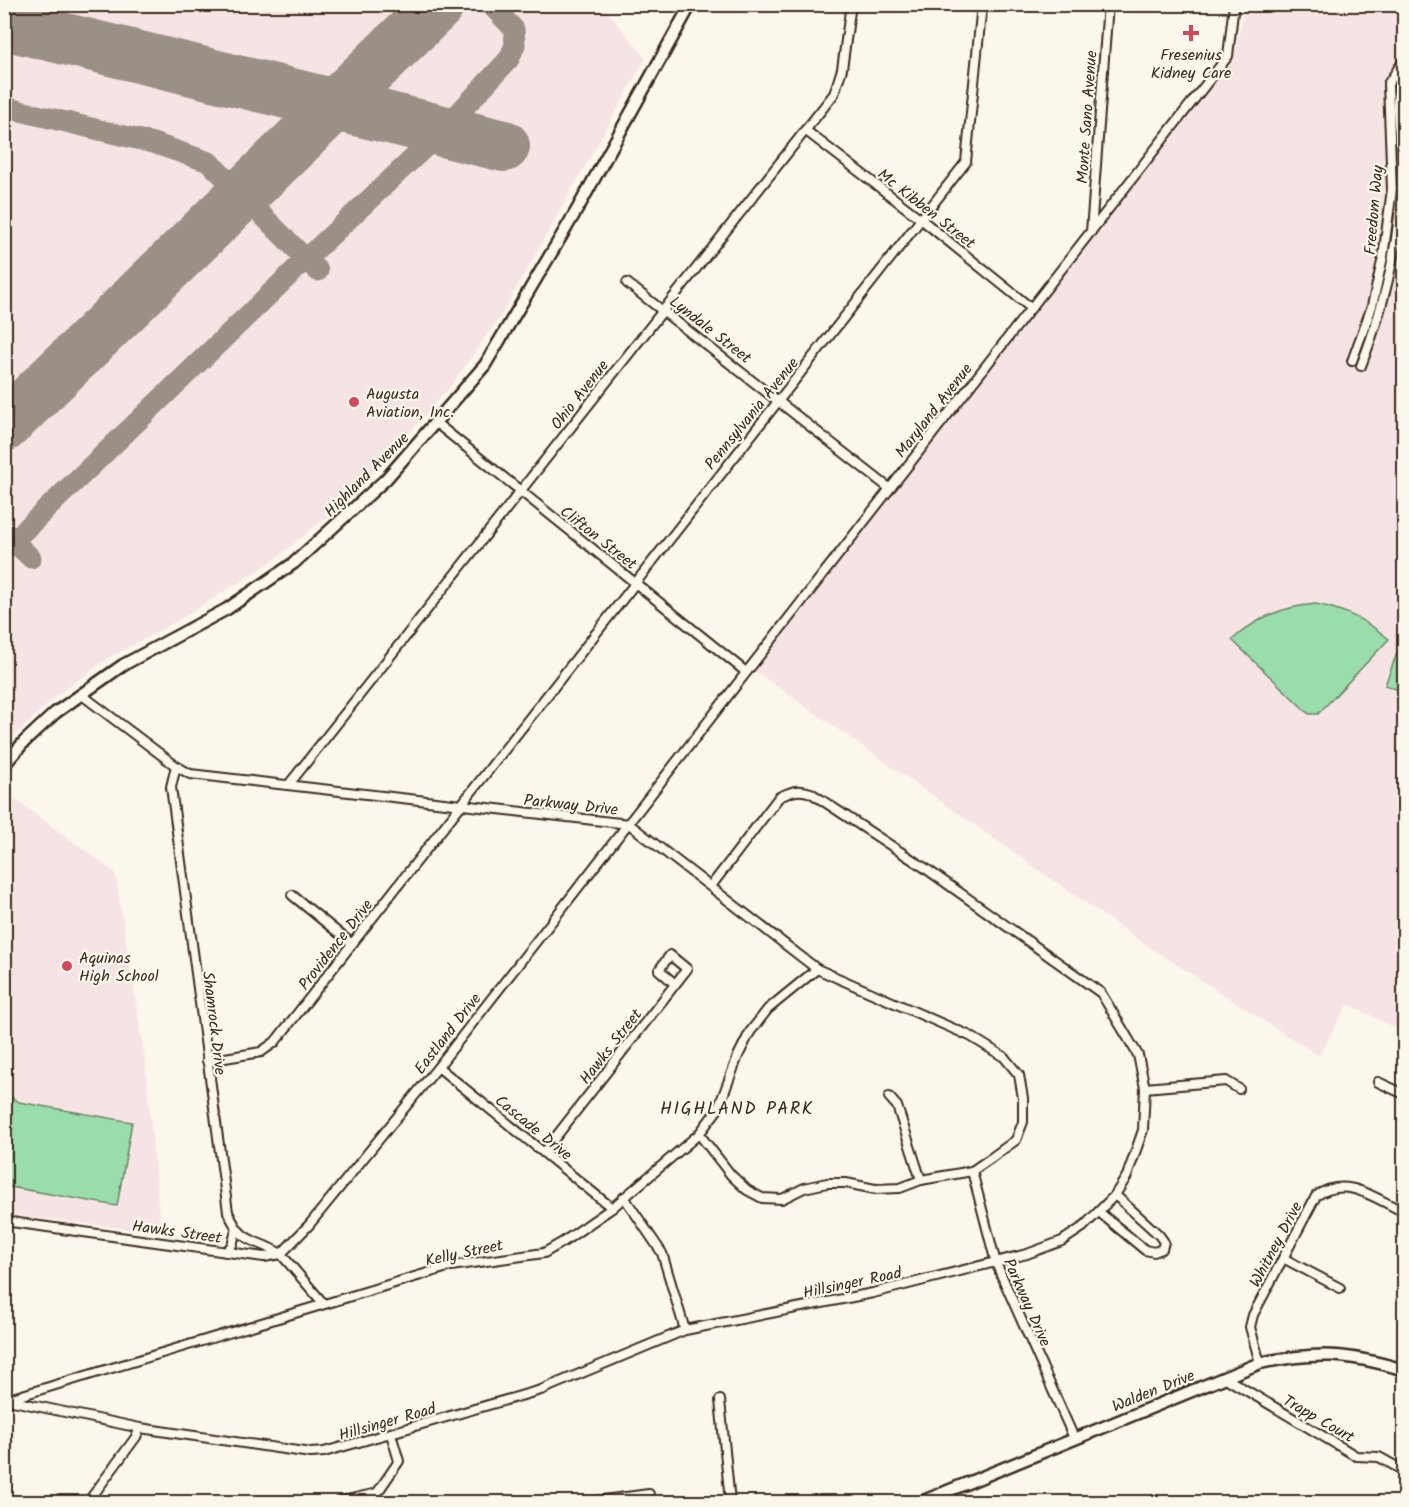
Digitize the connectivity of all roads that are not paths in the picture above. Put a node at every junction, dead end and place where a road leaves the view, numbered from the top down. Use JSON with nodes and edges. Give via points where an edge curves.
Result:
{"nodes":[{"id":1,"x":691,"y":4,"type":"edge"},
{"id":2,"x":851,"y":4,"type":"edge"},
{"id":3,"x":982,"y":4,"type":"edge"},
{"id":4,"x":1108,"y":4,"type":"edge"},
{"id":5,"x":1234,"y":4,"type":"edge"},
{"id":6,"x":1404,"y":60,"type":"edge"},
{"id":7,"x":1404,"y":76,"type":"edge"},
{"id":8,"x":805,"y":130,"type":"junction"},
{"id":9,"x":922,"y":220,"type":"junction"},
{"id":10,"x":1091,"y":232,"type":"junction"},
{"id":11,"x":627,"y":283,"type":"dead end"},
{"id":12,"x":1031,"y":308,"type":"junction"},
{"id":13,"x":663,"y":309,"type":"junction"},
{"id":14,"x":1352,"y":361,"type":"dead end"},
{"id":15,"x":1361,"y":366,"type":"dead end"},
{"id":16,"x":779,"y":400,"type":"junction"},
{"id":17,"x":436,"y":423,"type":"junction"},
{"id":18,"x":888,"y":488,"type":"junction"},
{"id":19,"x":519,"y":492,"type":"junction"},
{"id":20,"x":635,"y":582,"type":"junction"},
{"id":21,"x":746,"y":672,"type":"junction"},
{"id":22,"x":82,"y":695,"type":"junction"},
{"id":23,"x":4,"y":765,"type":"edge"},
{"id":24,"x":176,"y":766,"type":"junction"},
{"id":25,"x":291,"y":783,"type":"junction"},
{"id":26,"x":460,"y":806,"type":"junction"},
{"id":27,"x":628,"y":824,"type":"junction"},
{"id":28,"x":711,"y":886,"type":"junction"},
{"id":29,"x":292,"y":896,"type":"dead end"},
{"id":30,"x":352,"y":944,"type":"junction"},
{"id":31,"x":817,"y":969,"type":"junction"},
{"id":32,"x":675,"y":984,"type":"dead end"},
{"id":33,"x":207,"y":1061,"type":"junction"},
{"id":34,"x":438,"y":1067,"type":"junction"},
{"id":35,"x":1378,"y":1082,"type":"dead end"},
{"id":36,"x":1145,"y":1088,"type":"junction"},
{"id":37,"x":1239,"y":1089,"type":"dead end"},
{"id":38,"x":1404,"y":1094,"type":"edge"},
{"id":39,"x":889,"y":1097,"type":"dead end"},
{"id":40,"x":699,"y":1134,"type":"junction"},
{"id":41,"x":544,"y":1152,"type":"junction"},
{"id":42,"x":972,"y":1171,"type":"junction"},
{"id":43,"x":921,"y":1180,"type":"junction"},
{"id":44,"x":1115,"y":1195,"type":"junction"},
{"id":45,"x":624,"y":1197,"type":"junction"},
{"id":46,"x":612,"y":1208,"type":"junction"},
{"id":47,"x":1100,"y":1212,"type":"junction"},
{"id":48,"x":1404,"y":1212,"type":"edge"},
{"id":49,"x":4,"y":1221,"type":"edge"},
{"id":50,"x":236,"y":1231,"type":"junction"},
{"id":51,"x":226,"y":1252,"type":"junction"},
{"id":52,"x":281,"y":1254,"type":"junction"},
{"id":53,"x":1283,"y":1258,"type":"junction"},
{"id":54,"x":996,"y":1263,"type":"junction"},
{"id":55,"x":1340,"y":1288,"type":"dead end"},
{"id":56,"x":323,"y":1303,"type":"junction"},
{"id":57,"x":685,"y":1330,"type":"junction"},
{"id":58,"x":1260,"y":1363,"type":"junction"},
{"id":59,"x":1404,"y":1370,"type":"edge"},
{"id":60,"x":1224,"y":1377,"type":"junction"},
{"id":61,"x":6,"y":1400,"type":"edge"},
{"id":62,"x":720,"y":1400,"type":"dead end"},
{"id":63,"x":140,"y":1428,"type":"junction"},
{"id":64,"x":391,"y":1434,"type":"junction"},
{"id":65,"x":1074,"y":1438,"type":"junction"},
{"id":66,"x":1404,"y":1471,"type":"edge"},
{"id":67,"x":377,"y":1493,"type":"junction"},
{"id":68,"x":649,"y":1494,"type":"dead end"},
{"id":69,"x":88,"y":1503,"type":"edge"},
{"id":70,"x":338,"y":1503,"type":"edge"},
{"id":71,"x":371,"y":1503,"type":"edge"},
{"id":72,"x":588,"y":1503,"type":"edge"},
{"id":73,"x":730,"y":1503,"type":"edge"},
{"id":74,"x":921,"y":1503,"type":"edge"}],
"edges":[{"from":1,"to":17,"type":"main road","name":"Highland Avenue","via":[[486,365]]},
{"from":2,"to":8,"type":"street","name":"Ohio Avenue","via":[[842,69],[834,94]]},
{"from":3,"to":9,"type":"street","name":"Pennsylvania Avenue","via":[[966,162]]},
{"from":4,"to":10,"type":"street","name":"Monte Sano Avenue"},
{"from":5,"to":10,"type":"street","name":"Maryland Avenue","via":[[1228,56]]},
{"from":6,"to":14,"type":"street","name":"Freedom Way","via":[[1388,84],[1392,189],[1383,257]]},
{"from":7,"to":15,"type":"street","name":"Freedom Way","via":[[1396,101],[1402,183],[1393,249]]},
{"from":8,"to":9,"type":"street","name":"Mc Kibben Street"},
{"from":8,"to":13,"type":"street","name":"Ohio Avenue"},
{"from":9,"to":12,"type":"street","name":"Mc Kibben Street"},
{"from":9,"to":16,"type":"street","name":"Pennsylvania Avenue"},
{"from":10,"to":12,"type":"street","name":"Maryland Avenue"},
{"from":11,"to":13,"type":"street","name":"Lyndale Street"},
{"from":12,"to":18,"type":"street","name":"Maryland Avenue"},
{"from":13,"to":16,"type":"street","name":"Lyndale Street"},
{"from":13,"to":19,"type":"street","name":"Ohio Avenue"},
{"from":16,"to":18,"type":"street","name":"Lyndale Street"},
{"from":16,"to":20,"type":"street","name":"Pennsylvania Avenue"},
{"from":17,"to":19,"type":"street","name":"Clifton Street"},
{"from":17,"to":22,"type":"main road","name":"Highland Avenue","via":[[386,479],[294,563],[227,609],[123,665]]},
{"from":18,"to":21,"type":"street","name":"Maryland Avenue"},
{"from":19,"to":20,"type":"street","name":"Clifton Street"},
{"from":19,"to":25,"type":"street","name":"Ohio Avenue"},
{"from":20,"to":21,"type":"street","name":"Clifton Street"},
{"from":20,"to":26,"type":"street","name":"Pennsylvania Avenue"},
{"from":21,"to":27,"type":"street","name":"Maryland Avenue"},
{"from":22,"to":23,"type":"main road","name":"Highland Avenue","via":[[56,713]]},
{"from":22,"to":24,"type":"street","name":"Parkway Drive"},
{"from":24,"to":25,"type":"street","name":"Parkway Drive","via":[[190,774]]},
{"from":24,"to":33,"type":"street","name":"Shamrock Drive","via":[[171,787]]},
{"from":25,"to":26,"type":"street","name":"Parkway Drive"},
{"from":26,"to":27,"type":"street","name":"Parkway Drive"},
{"from":26,"to":30,"type":"street","name":"Providence Drive"},
{"from":27,"to":28,"type":"street","name":"Parkway Drive"},
{"from":27,"to":34,"type":"street","name":"Eastland Drive"},
{"from":28,"to":31,"type":"street","name":"Parkway Drive"},
{"from":28,"to":36,"type":"street","name":"Hillsinger Road","via":[[779,797],[793,790],[812,793],[1101,993],[1138,1055]]},
{"from":29,"to":30,"type":"street"},
{"from":30,"to":33,"type":"street","name":"Providence Drive","via":[[275,1042],[261,1052]]},
{"from":31,"to":40,"type":"street","name":"Kelly Street","via":[[768,1009],[750,1032],[718,1108]]},
{"from":31,"to":42,"type":"street","name":"Parkway Drive","via":[[970,1036],[1004,1057],[1018,1075],[1023,1122],[1016,1140]]},
{"from":32,"to":41,"type":"street","name":"Hawks Street"},
{"from":33,"to":50,"type":"street","name":"Shamrock Drive","via":[[228,1212]]},
{"from":34,"to":41,"type":"street","name":"Cascade Drive"},
{"from":34,"to":52,"type":"street","name":"Eastland Drive"},
{"from":35,"to":38,"type":"street"},
{"from":36,"to":37,"type":"street","via":[[1226,1081]]},
{"from":36,"to":44,"type":"street","name":"Hillsinger Road","via":[[1143,1130],[1127,1176]]},
{"from":39,"to":43,"type":"street","via":[[897,1106]]},
{"from":40,"to":43,"type":"street","via":[[731,1175],[762,1198],[782,1198],[827,1183],[875,1189],[900,1188]]},
{"from":40,"to":45,"type":"street","name":"Kelly Street"},
{"from":41,"to":46,"type":"street","name":"Cascade Drive"},
{"from":42,"to":43,"type":"street"},
{"from":42,"to":54,"type":"street","name":"Parkway Drive"},
{"from":44,"to":47,"type":"street","name":"Hillsinger Road"},
{"from":44,"to":47,"type":"street","via":[[1159,1235],[1164,1242],[1162,1249],[1145,1250]]},
{"from":45,"to":46,"type":"street","name":"Kelly Street"},
{"from":45,"to":57,"type":"street","via":[[662,1253]]},
{"from":46,"to":56,"type":"street","name":"Kelly Street","via":[[544,1252],[451,1266]]},
{"from":47,"to":54,"type":"street","name":"Hillsinger Road","via":[[1062,1242]]},
{"from":48,"to":53,"type":"street","name":"Whitney Drive","via":[[1353,1188],[1327,1188],[1316,1196]]},
{"from":49,"to":51,"type":"street","name":"Hawks Street"},
{"from":50,"to":51,"type":"street"},
{"from":50,"to":52,"type":"street"},
{"from":51,"to":52,"type":"street","name":"Hawks Street","via":[[264,1257]]},
{"from":52,"to":56,"type":"street"},
{"from":53,"to":55,"type":"street"},
{"from":53,"to":58,"type":"street","name":"Whitney Drive","via":[[1250,1327]]},
{"from":54,"to":57,"type":"street","name":"Hillsinger Road","via":[[873,1293]]},
{"from":54,"to":65,"type":"street","name":"Parkway Drive"},
{"from":56,"to":61,"type":"street","name":"Kelly Street"},
{"from":57,"to":64,"type":"street","name":"Hillsinger Road","via":[[541,1390]]},
{"from":58,"to":59,"type":"main road","name":"Walden Drive","via":[[1300,1354],[1343,1354]]},
{"from":58,"to":60,"type":"main road","name":"Walden Drive"},
{"from":60,"to":65,"type":"main road","name":"Walden Drive"},
{"from":60,"to":66,"type":"street","name":"Trapp Court","via":[[1356,1456],[1379,1457]]},
{"from":61,"to":63,"type":"street","name":"Hillsinger Road"},
{"from":62,"to":73,"type":"street"},
{"from":63,"to":64,"type":"street","name":"Hillsinger Road","via":[[311,1453]]},
{"from":63,"to":69,"type":"street"},
{"from":64,"to":67,"type":"street","via":[[399,1461]]},
{"from":65,"to":74,"type":"main road","name":"Walden Drive"},
{"from":67,"to":70,"type":"street"},
{"from":67,"to":71,"type":"street"},
{"from":68,"to":72,"type":"street"}]}
